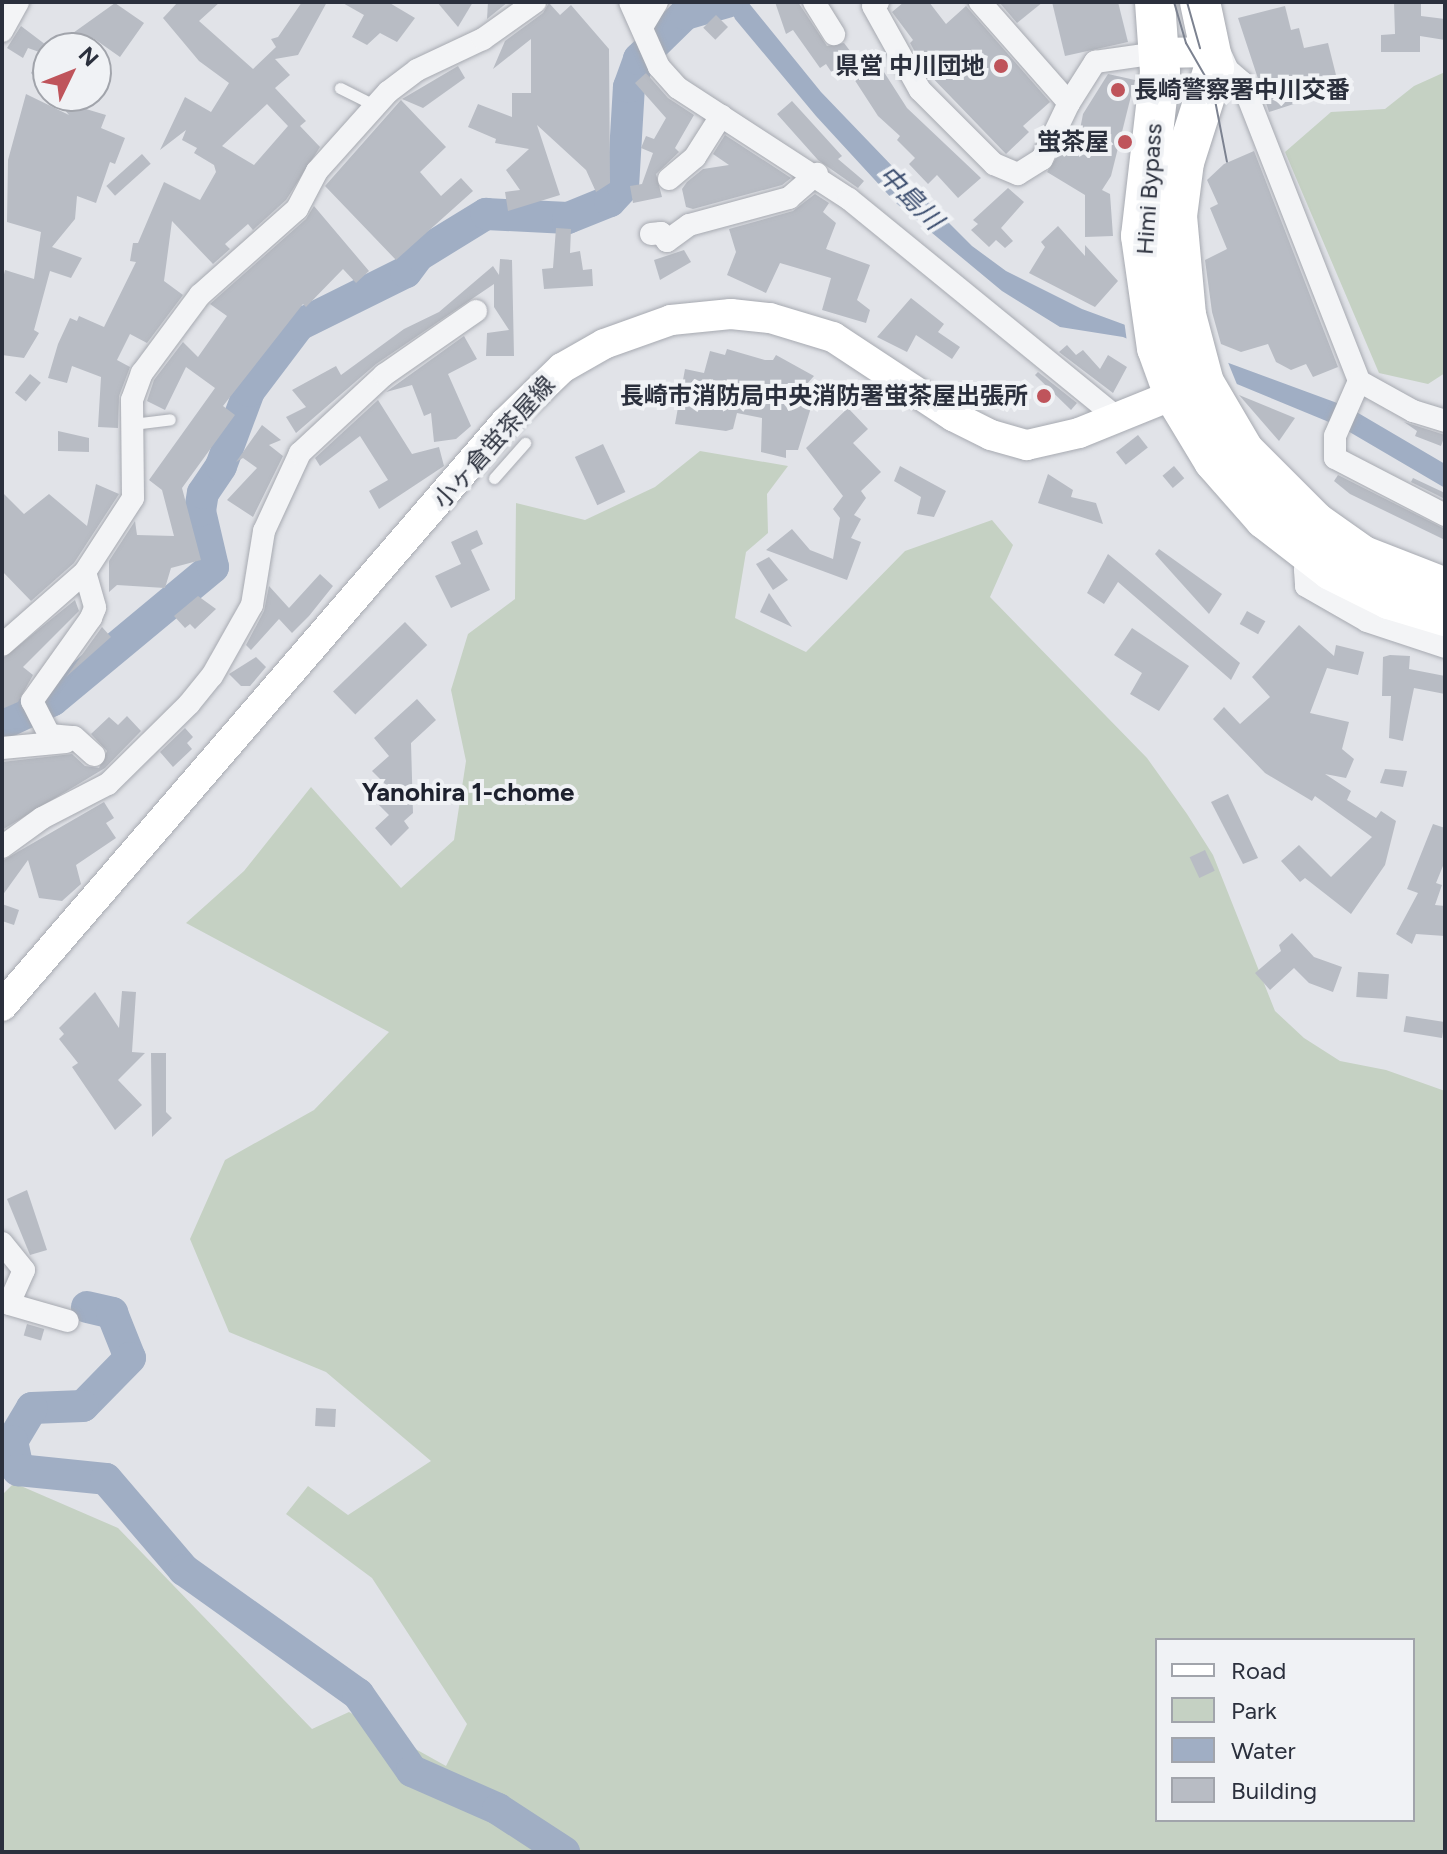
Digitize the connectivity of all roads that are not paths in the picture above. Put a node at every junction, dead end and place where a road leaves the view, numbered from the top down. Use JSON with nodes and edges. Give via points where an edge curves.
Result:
{"nodes":[{"id":1,"x":18,"y":2,"type":"edge"},
{"id":2,"x":535,"y":2,"type":"edge"},
{"id":3,"x":630,"y":2,"type":"edge"},
{"id":4,"x":657,"y":2,"type":"edge"},
{"id":5,"x":814,"y":2,"type":"edge"},
{"id":6,"x":878,"y":2,"type":"edge"},
{"id":7,"x":980,"y":2,"type":"edge"},
{"id":8,"x":1155,"y":2,"type":"edge"},
{"id":9,"x":1205,"y":24,"type":"edge"},
{"id":10,"x":2,"y":31,"type":"edge"},
{"id":11,"x":834,"y":34,"type":"dead end"},
{"id":12,"x":648,"y":42,"type":"junction"},
{"id":13,"x":1158,"y":53,"type":"junction"},
{"id":14,"x":340,"y":88,"type":"dead end"},
{"id":15,"x":1069,"y":103,"type":"junction"},
{"id":16,"x":376,"y":106,"type":"junction"},
{"id":17,"x":721,"y":116,"type":"junction"},
{"id":18,"x":817,"y":174,"type":"junction"},
{"id":19,"x":669,"y":179,"type":"dead end"},
{"id":20,"x":651,"y":234,"type":"dead end"},
{"id":21,"x":476,"y":311,"type":"dead end"},
{"id":22,"x":1189,"y":389,"type":"junction"},
{"id":23,"x":1356,"y":390,"type":"junction"},
{"id":24,"x":1116,"y":417,"type":"junction"},
{"id":25,"x":170,"y":419,"type":"dead end"},
{"id":26,"x":1445,"y":421,"type":"edge"},
{"id":27,"x":132,"y":424,"type":"junction"},
{"id":28,"x":525,"y":443,"type":"dead end"},
{"id":29,"x":494,"y":478,"type":"dead end"},
{"id":30,"x":1445,"y":515,"type":"edge"},
{"id":31,"x":1322,"y":546,"type":"junction"},
{"id":32,"x":85,"y":572,"type":"junction"},
{"id":33,"x":1445,"y":588,"type":"edge"},
{"id":34,"x":1445,"y":616,"type":"edge"},
{"id":35,"x":2,"y":645,"type":"edge"},
{"id":36,"x":1445,"y":647,"type":"edge"},
{"id":37,"x":74,"y":737,"type":"junction"},
{"id":38,"x":2,"y":748,"type":"edge"},
{"id":39,"x":94,"y":755,"type":"dead end"},
{"id":40,"x":2,"y":847,"type":"edge"},
{"id":41,"x":2,"y":1006,"type":"edge"},
{"id":42,"x":2,"y":1243,"type":"edge"},
{"id":43,"x":68,"y":1321,"type":"dead end"}],
"edges":[{"from":1,"to":10,"type":"street"},
{"from":2,"to":16,"type":"street","via":[[483,39],[417,70]]},
{"from":3,"to":12,"type":"street"},
{"from":4,"to":12,"type":"street"},
{"from":5,"to":11,"type":"street"},
{"from":6,"to":15,"type":"street","via":[[873,6],[920,90],[1006,172],[1018,174],[1036,166]]},
{"from":7,"to":15,"type":"street"},
{"from":8,"to":13,"type":"highway","name":"Himi Bypass"},
{"from":9,"to":13,"type":"street"},
{"from":9,"to":22,"type":"highway","name":"Himi Bypass","via":[[1214,71],[1184,162],[1177,216]]},
{"from":9,"to":23,"type":"street","via":[[1228,70],[1242,82]]},
{"from":12,"to":17,"type":"street","via":[[678,88]]},
{"from":13,"to":15,"type":"street","via":[[1095,62]]},
{"from":13,"to":22,"type":"highway","name":"Himi Bypass","via":[[1141,236],[1157,348]]},
{"from":14,"to":16,"type":"lane"},
{"from":16,"to":27,"type":"street","via":[[317,171],[297,209],[200,295],[156,353],[132,400]]},
{"from":17,"to":18,"type":"street"},
{"from":17,"to":19,"type":"street","via":[[695,157]]},
{"from":18,"to":20,"type":"street","via":[[789,198],[689,225],[667,241],[661,233]]},
{"from":18,"to":24,"type":"street"},
{"from":21,"to":40,"type":"street","via":[[384,375],[300,453],[264,531],[252,605],[212,676],[189,704],[108,784],[42,818]]},
{"from":22,"to":24,"type":"street","name":"小ヶ倉蛍茶屋線"},
{"from":22,"to":31,"type":"highway","name":"Himi Bypass","via":[[1234,485],[1265,519]]},
{"from":23,"to":26,"type":"street"},
{"from":23,"to":30,"type":"street","via":[[1335,436],[1335,458]]},
{"from":24,"to":41,"type":"street","name":"小ヶ倉蛍茶屋線","via":[[1079,433],[1027,445],[991,435],[833,337],[770,318],[731,314],[671,320],[596,348],[562,368],[505,423]]},
{"from":25,"to":27,"type":"lane"},
{"from":27,"to":32,"type":"street","via":[[133,498]]},
{"from":28,"to":29,"type":"lane"},
{"from":31,"to":33,"type":"highway","name":"Himi Bypass"},
{"from":31,"to":34,"type":"highway","name":"Himi Bypass","via":[[1389,599]]},
{"from":31,"to":36,"type":"street","via":[[1305,570],[1306,586],[1367,621]]},
{"from":32,"to":35,"type":"street"},
{"from":32,"to":37,"type":"street","via":[[95,608],[35,711],[49,735]]},
{"from":37,"to":38,"type":"street","via":[[58,745]]},
{"from":37,"to":39,"type":"street"},
{"from":42,"to":43,"type":"street","via":[[24,1270],[9,1304]]}]}
